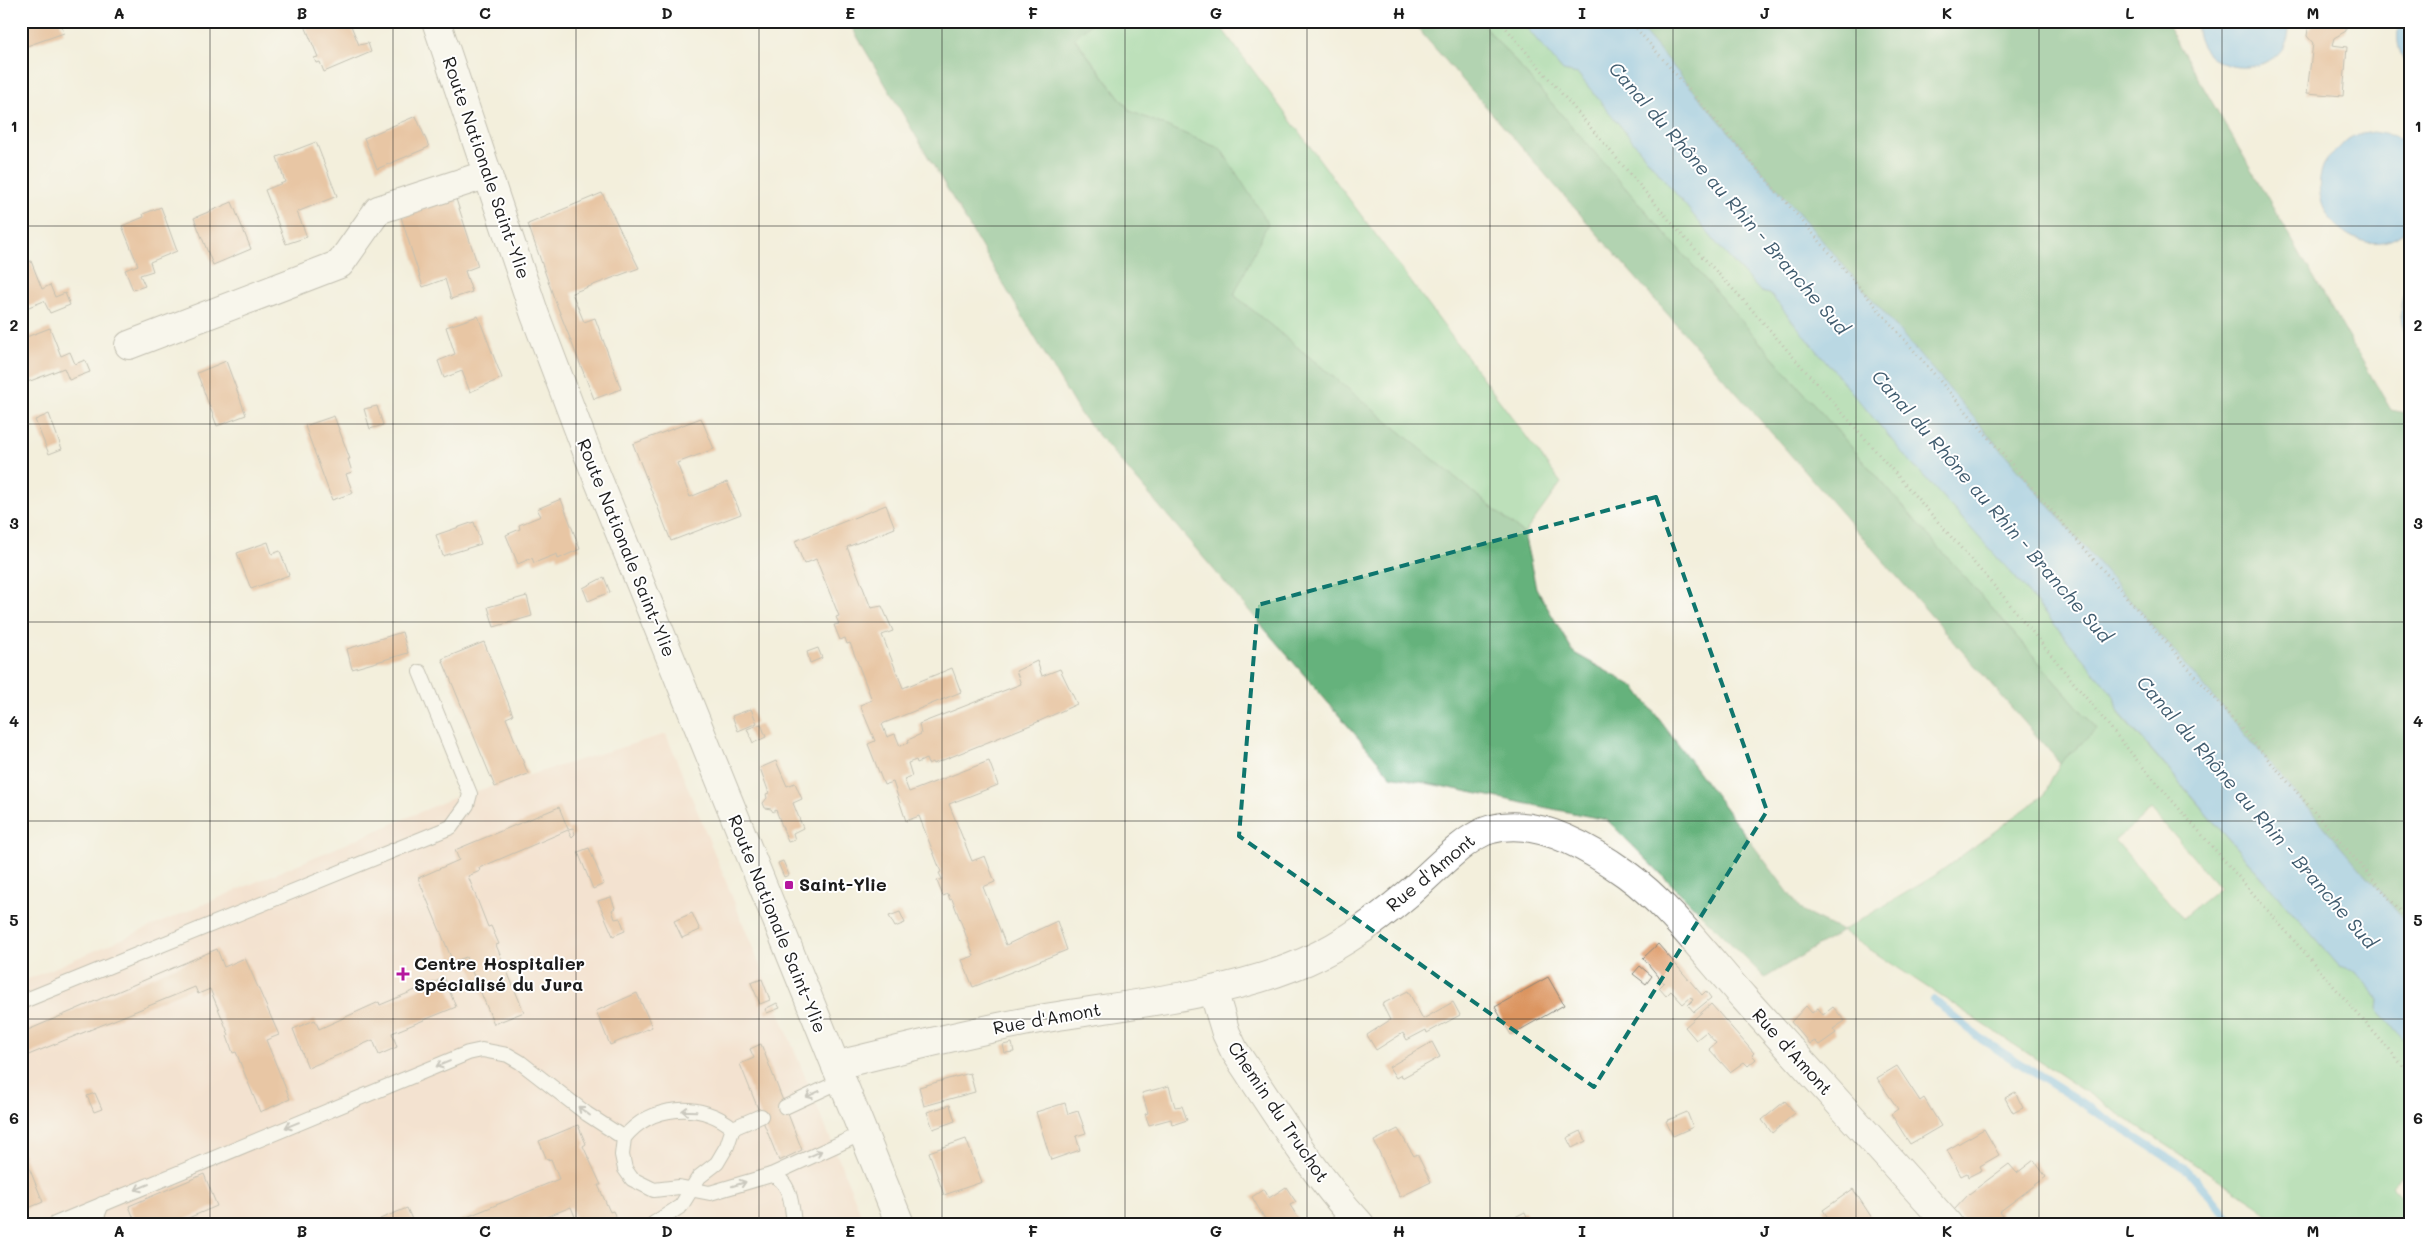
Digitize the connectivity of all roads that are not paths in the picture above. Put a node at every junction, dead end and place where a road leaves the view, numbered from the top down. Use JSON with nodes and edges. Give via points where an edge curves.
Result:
{"nodes":[{"id":1,"x":436,"y":21,"type":"edge"},
{"id":2,"x":488,"y":174,"type":"junction"},
{"id":3,"x":129,"y":345,"type":"dead end"},
{"id":4,"x":420,"y":672,"type":"dead end"},
{"id":5,"x":1213,"y":990,"type":"junction"},
{"id":6,"x":21,"y":1002,"type":"edge"},
{"id":7,"x":838,"y":1074,"type":"junction"},
{"id":8,"x":784,"y":1106,"type":"dead end"},
{"id":9,"x":761,"y":1116,"type":"dead end"},
{"id":10,"x":732,"y":1128,"type":"junction"},
{"id":11,"x":863,"y":1133,"type":"junction"},
{"id":12,"x":624,"y":1138,"type":"junction"},
{"id":13,"x":770,"y":1175,"type":"junction"},
{"id":14,"x":692,"y":1191,"type":"junction"},
{"id":15,"x":102,"y":1204,"type":"junction"},
{"id":16,"x":56,"y":1224,"type":"edge"},
{"id":17,"x":94,"y":1224,"type":"edge"},
{"id":18,"x":653,"y":1224,"type":"edge"},
{"id":19,"x":794,"y":1224,"type":"edge"},
{"id":20,"x":900,"y":1224,"type":"edge"},
{"id":21,"x":1360,"y":1224,"type":"edge"},
{"id":22,"x":1948,"y":1224,"type":"edge"}],
"edges":[{"from":1,"to":2,"type":"street","name":"Route Nationale Saint-Ylie"},
{"from":2,"to":3,"type":"street","via":[[378,210],[340,264]]},
{"from":2,"to":7,"type":"street","name":"Route Nationale Saint-Ylie","via":[[535,315],[588,457]]},
{"from":4,"to":6,"type":"lane","via":[[470,794],[467,805],[451,827]]},
{"from":5,"to":7,"type":"street","name":"Rue d'Amont","via":[[990,1028],[853,1061]]},
{"from":5,"to":21,"type":"street","name":"Chemin du Truchot","via":[[1234,1050],[1298,1146]]},
{"from":5,"to":22,"type":"street","name":"Rue d'Amont","via":[[1289,969],[1322,955],[1398,902],[1479,833],[1507,826],[1546,832],[1598,856],[1625,873],[1652,897]]},
{"from":7,"to":8,"type":"lane","one_way":true},
{"from":7,"to":11,"type":"street","name":"Route Nationale Saint-Ylie"},
{"from":9,"to":10,"type":"lane"},
{"from":10,"to":12,"type":"lane","one_way":true,"via":[[720,1117],[705,1112],[666,1111],[648,1117]]},
{"from":10,"to":14,"type":"lane","via":[[717,1163],[699,1177]]},
{"from":13,"to":11,"type":"lane","one_way":true},
{"from":11,"to":20,"type":"street","name":"Route Nationale Saint-Ylie"},
{"from":12,"to":14,"type":"lane","via":[[622,1155],[625,1169],[632,1179],[654,1190],[679,1187]]},
{"from":12,"to":15,"type":"lane","one_way":true,"via":[[520,1062],[508,1055],[482,1050]]},
{"from":14,"to":13,"type":"lane","one_way":true,"via":[[710,1193]]},
{"from":13,"to":19,"type":"lane","via":[[784,1182]]},
{"from":14,"to":18,"type":"lane","via":[[681,1206]]},
{"from":15,"to":16,"type":"lane"},
{"from":15,"to":17,"type":"lane"}]}
